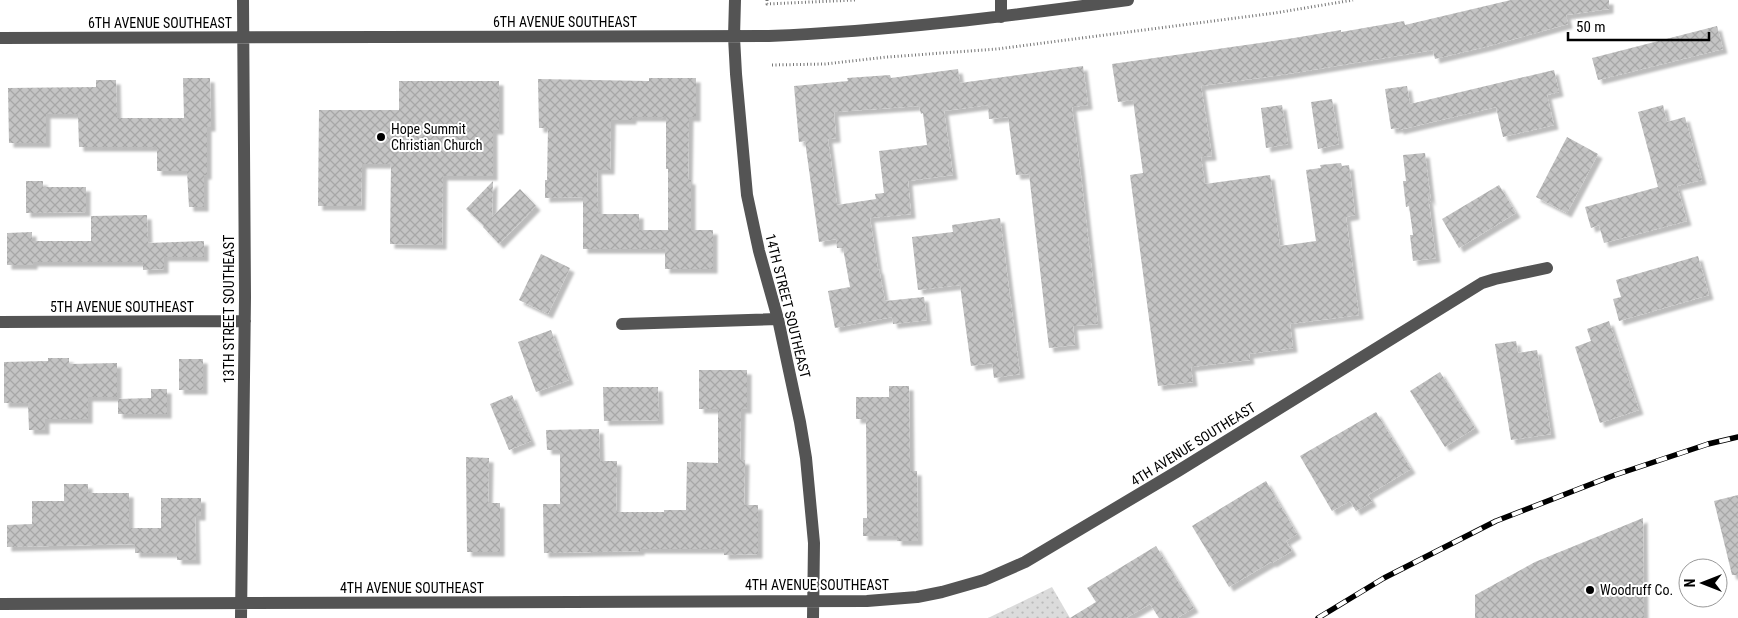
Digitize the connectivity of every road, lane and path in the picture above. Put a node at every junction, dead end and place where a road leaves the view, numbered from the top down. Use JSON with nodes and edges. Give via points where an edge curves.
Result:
{"nodes":[{"id":1,"x":243,"y":0,"type":"edge"},
{"id":2,"x":735,"y":0,"type":"edge"},
{"id":3,"x":767,"y":0,"type":"edge"},
{"id":4,"x":855,"y":0,"type":"edge"},
{"id":5,"x":1001,"y":0,"type":"edge"},
{"id":6,"x":1128,"y":0,"type":"edge"},
{"id":7,"x":1353,"y":0,"type":"edge"},
{"id":8,"x":1001,"y":17,"type":"junction"},
{"id":9,"x":734,"y":37,"type":"junction"},
{"id":10,"x":0,"y":38,"type":"edge"},
{"id":11,"x":243,"y":38,"type":"junction"},
{"id":12,"x":772,"y":66,"type":"dead end"},
{"id":13,"x":1547,"y":268,"type":"dead end"},
{"id":14,"x":778,"y":319,"type":"junction"},
{"id":15,"x":244,"y":321,"type":"junction"},
{"id":16,"x":0,"y":322,"type":"edge"},
{"id":17,"x":622,"y":324,"type":"dead end"},
{"id":18,"x":813,"y":600,"type":"junction"},
{"id":19,"x":0,"y":604,"type":"edge"},
{"id":20,"x":241,"y":604,"type":"junction"},
{"id":21,"x":241,"y":618,"type":"edge"},
{"id":22,"x":813,"y":618,"type":"edge"}],
"edges":[{"from":1,"to":11,"type":"street","name":"13TH STREET SOUTHEAST"},
{"from":2,"to":9,"type":"street","name":"14TH STREET SOUTHEAST"},
{"from":3,"to":4,"type":"path","via":[[767,4]]},
{"from":5,"to":8,"type":"street"},
{"from":6,"to":8,"type":"street","name":"6TH AVENUE SOUTHEAST"},
{"from":7,"to":12,"type":"path","via":[[997,49]]},
{"from":8,"to":9,"type":"street","name":"6TH AVENUE SOUTHEAST","via":[[820,34]]},
{"from":9,"to":11,"type":"street","name":"6TH AVENUE SOUTHEAST"},
{"from":9,"to":14,"type":"street","name":"14TH STREET SOUTHEAST","via":[[747,195]]},
{"from":10,"to":11,"type":"street","name":"6TH AVENUE SOUTHEAST"},
{"from":11,"to":15,"type":"street","name":"13TH STREET SOUTHEAST"},
{"from":13,"to":18,"type":"street","name":"4TH AVENUE SOUTHEAST","via":[[1495,279],[1470,290],[1171,475],[1014,567],[971,585],[918,597],[867,601]]},
{"from":14,"to":17,"type":"street"},
{"from":14,"to":18,"type":"street","name":"14TH STREET SOUTHEAST","via":[[806,458],[813,534]]},
{"from":15,"to":16,"type":"street","name":"5TH AVENUE SOUTHEAST"},
{"from":15,"to":20,"type":"street","name":"13TH STREET SOUTHEAST"},
{"from":18,"to":20,"type":"street","name":"4TH AVENUE SOUTHEAST"},
{"from":18,"to":22,"type":"street","name":"14TH STREET SOUTHEAST"},
{"from":19,"to":20,"type":"street","name":"4TH AVENUE SOUTHEAST"},
{"from":20,"to":21,"type":"street","name":"13TH STREET SOUTHEAST"}]}
